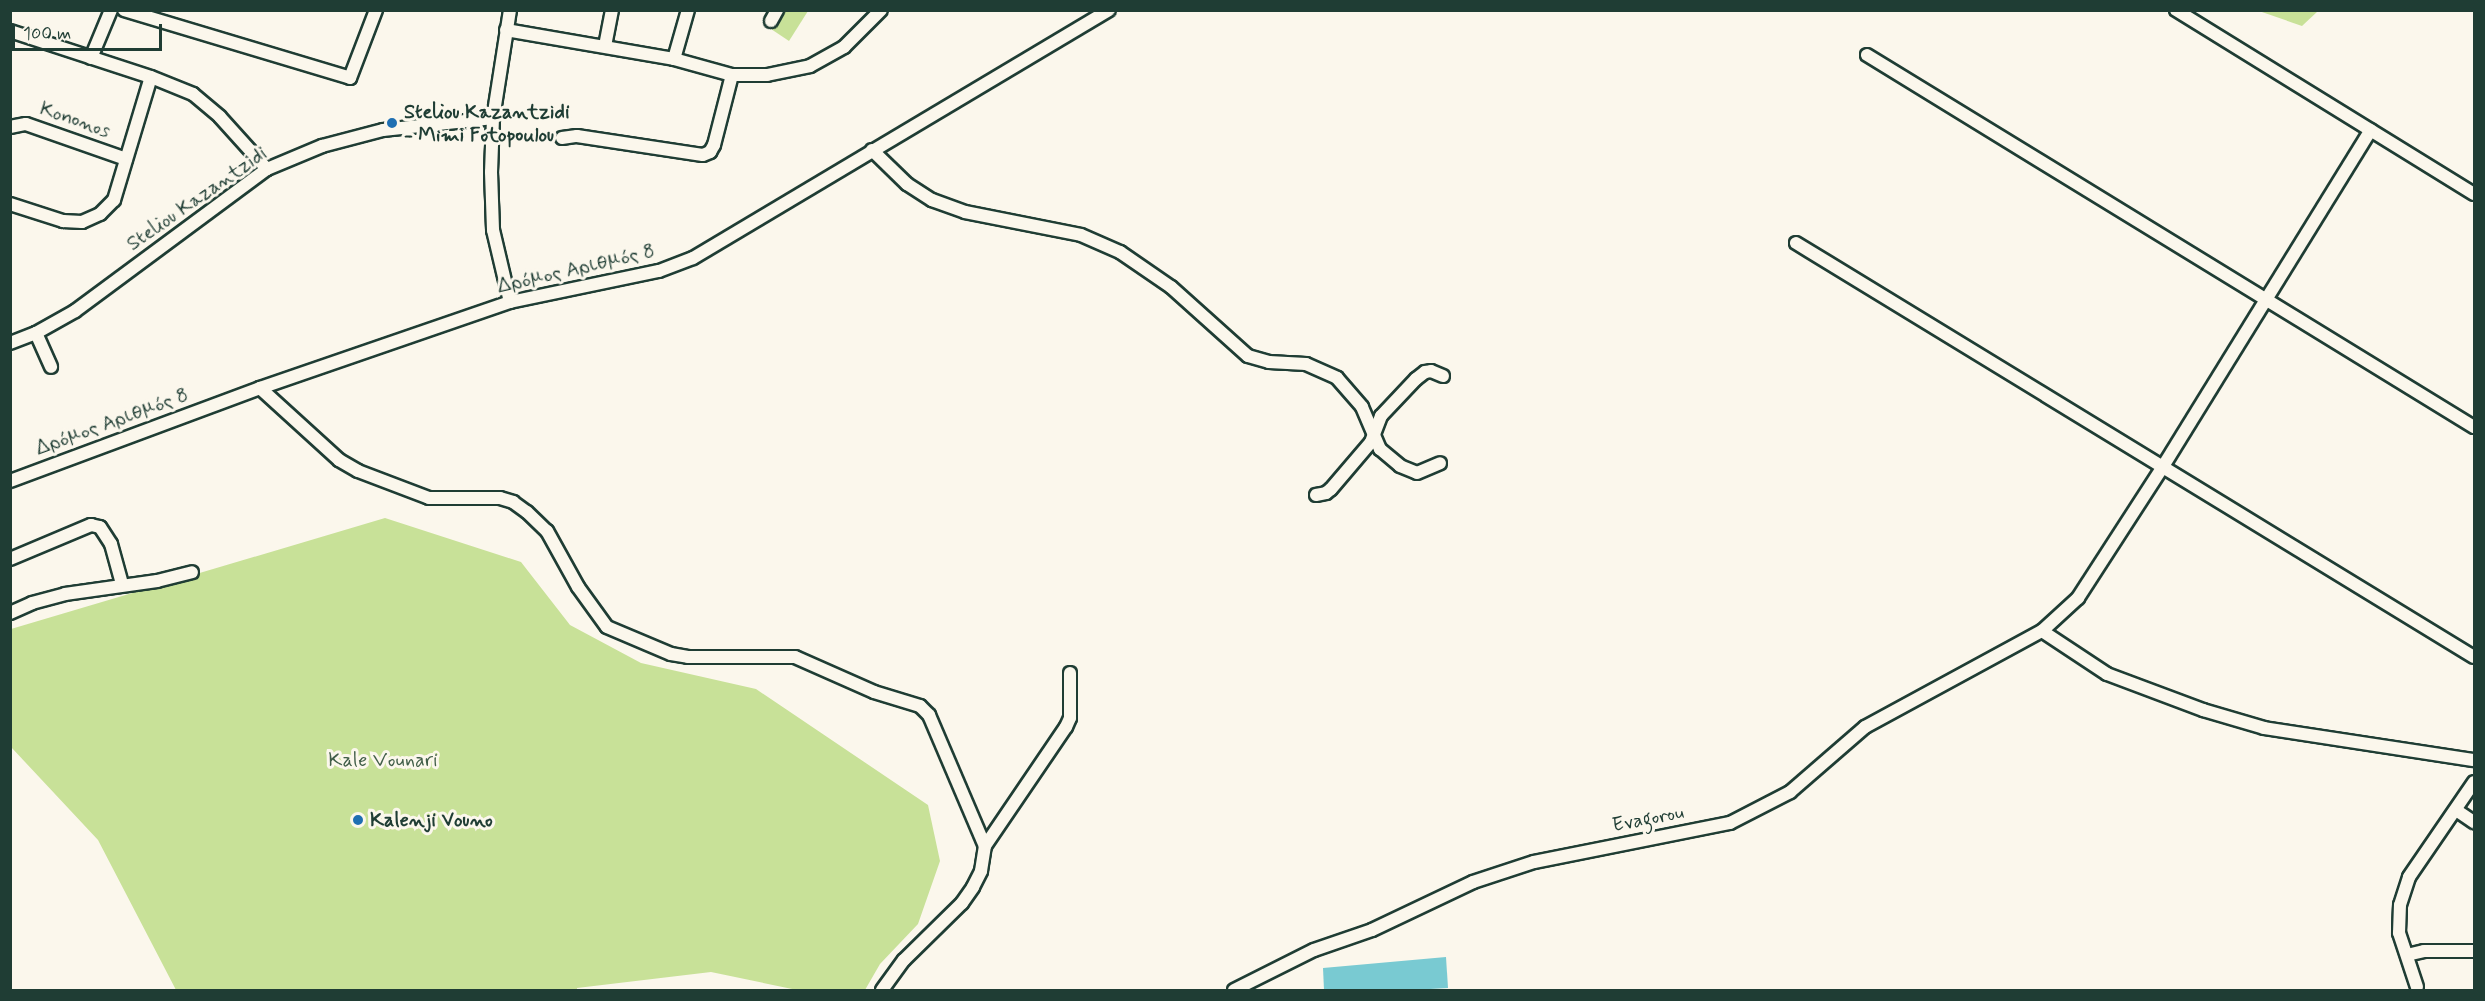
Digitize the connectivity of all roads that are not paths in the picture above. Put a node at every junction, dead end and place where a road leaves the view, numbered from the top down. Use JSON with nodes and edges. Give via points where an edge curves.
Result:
{"nodes":[{"id":1,"x":111,"y":10,"type":"edge"},
{"id":2,"x":124,"y":10,"type":"edge"},
{"id":3,"x":376,"y":10,"type":"edge"},
{"id":4,"x":510,"y":10,"type":"edge"},
{"id":5,"x":612,"y":10,"type":"edge"},
{"id":6,"x":688,"y":10,"type":"edge"},
{"id":7,"x":881,"y":10,"type":"edge"},
{"id":8,"x":1109,"y":10,"type":"edge"},
{"id":9,"x":2176,"y":10,"type":"edge"},
{"id":10,"x":506,"y":30,"type":"junction"},
{"id":11,"x":10,"y":31,"type":"edge"},
{"id":12,"x":605,"y":46,"type":"junction"},
{"id":13,"x":1867,"y":55,"type":"dead end"},
{"id":14,"x":91,"y":58,"type":"junction"},
{"id":15,"x":674,"y":59,"type":"junction"},
{"id":16,"x":732,"y":75,"type":"junction"},
{"id":17,"x":151,"y":77,"type":"junction"},
{"id":18,"x":493,"y":118,"type":"junction"},
{"id":19,"x":10,"y":127,"type":"edge"},
{"id":20,"x":2371,"y":130,"type":"junction"},
{"id":21,"x":562,"y":138,"type":"dead end"},
{"id":22,"x":872,"y":150,"type":"junction"},
{"id":23,"x":126,"y":159,"type":"junction"},
{"id":24,"x":267,"y":169,"type":"junction"},
{"id":25,"x":2475,"y":194,"type":"edge"},
{"id":26,"x":10,"y":204,"type":"edge"},
{"id":27,"x":1796,"y":243,"type":"dead end"},
{"id":28,"x":2265,"y":299,"type":"junction"},
{"id":29,"x":510,"y":302,"type":"junction"},
{"id":30,"x":36,"y":333,"type":"junction"},
{"id":31,"x":10,"y":343,"type":"edge"},
{"id":32,"x":51,"y":367,"type":"dead end"},
{"id":33,"x":1443,"y":376,"type":"dead end"},
{"id":34,"x":260,"y":388,"type":"junction"},
{"id":35,"x":2475,"y":427,"type":"edge"},
{"id":36,"x":1373,"y":437,"type":"junction"},
{"id":37,"x":1440,"y":463,"type":"dead end"},
{"id":38,"x":2162,"y":468,"type":"junction"},
{"id":39,"x":10,"y":481,"type":"edge"},
{"id":40,"x":1316,"y":495,"type":"dead end"},
{"id":41,"x":10,"y":559,"type":"edge"},
{"id":42,"x":192,"y":572,"type":"dead end"},
{"id":43,"x":122,"y":584,"type":"junction"},
{"id":44,"x":10,"y":613,"type":"edge"},
{"id":45,"x":2042,"y":631,"type":"junction"},
{"id":46,"x":2475,"y":657,"type":"edge"},
{"id":47,"x":1070,"y":673,"type":"dead end"},
{"id":48,"x":2475,"y":760,"type":"edge"},
{"id":49,"x":2475,"y":782,"type":"edge"},
{"id":50,"x":2456,"y":810,"type":"junction"},
{"id":51,"x":2475,"y":822,"type":"edge"},
{"id":52,"x":985,"y":846,"type":"junction"},
{"id":53,"x":2475,"y":951,"type":"edge"},
{"id":54,"x":2407,"y":955,"type":"junction"},
{"id":55,"x":2417,"y":987,"type":"dead end"},
{"id":56,"x":882,"y":990,"type":"edge"},
{"id":57,"x":1234,"y":990,"type":"edge"}],
"edges":[{"from":1,"to":14,"type":"street"},
{"from":2,"to":3,"type":"street","via":[[351,78]]},
{"from":4,"to":10,"type":"street"},
{"from":5,"to":12,"type":"street"},
{"from":6,"to":15,"type":"street"},
{"from":7,"to":16,"type":"street","via":[[844,48],[810,66],[766,75]]},
{"from":8,"to":22,"type":"street","name":"Δρόμος Αριθμός 8"},
{"from":9,"to":20,"type":"street"},
{"from":10,"to":12,"type":"street"},
{"from":10,"to":18,"type":"street"},
{"from":11,"to":14,"type":"street"},
{"from":12,"to":15,"type":"street"},
{"from":13,"to":28,"type":"street"},
{"from":14,"to":17,"type":"street"},
{"from":15,"to":16,"type":"street"},
{"from":16,"to":21,"type":"street","via":[[714,145],[703,155],[577,136]]},
{"from":17,"to":23,"type":"street"},
{"from":17,"to":24,"type":"street","via":[[193,94],[220,117]]},
{"from":18,"to":24,"type":"street","name":"Steliou Kazantzidi","via":[[383,130],[322,146]]},
{"from":18,"to":29,"type":"street","via":[[493,230]]},
{"from":19,"to":23,"type":"street","name":"Kononos","via":[[26,124]]},
{"from":20,"to":25,"type":"street"},
{"from":20,"to":28,"type":"street","name":"Evagorou"},
{"from":22,"to":29,"type":"street","name":"Δρόμος Αριθμός 8","via":[[693,258],[659,271]]},
{"from":22,"to":36,"type":"street","via":[[907,184],[932,200],[965,212],[1081,235],[1120,252],[1171,286],[1248,356],[1269,362],[1306,364],[1337,378],[1362,407]]},
{"from":23,"to":26,"type":"street","via":[[114,200],[100,214],[82,222],[63,221]]},
{"from":24,"to":30,"type":"street","name":"Steliou Kazantzidi","via":[[75,311]]},
{"from":27,"to":38,"type":"street"},
{"from":28,"to":35,"type":"street"},
{"from":28,"to":38,"type":"street","name":"Evagorou"},
{"from":29,"to":34,"type":"street","name":"Δρόμος Αριθμός 8"},
{"from":30,"to":31,"type":"street","name":"Steliou Kazantzidi"},
{"from":30,"to":32,"type":"street"},
{"from":33,"to":36,"type":"street","via":[[1431,371],[1416,379],[1381,416]]},
{"from":34,"to":39,"type":"street","name":"Δρόμος Αριθμός 8"},
{"from":34,"to":52,"type":"street","via":[[339,460],[358,471],[429,498],[500,498],[513,502],[547,531],[607,627],[671,654],[688,657],[795,657],[874,692],[920,706],[929,715]]},
{"from":36,"to":37,"type":"street","via":[[1380,449],[1409,471],[1417,473]]},
{"from":36,"to":40,"type":"street","via":[[1331,489]]},
{"from":38,"to":45,"type":"street","name":"Evagorou","via":[[2078,598]]},
{"from":38,"to":46,"type":"street"},
{"from":41,"to":43,"type":"street","via":[[91,525],[100,527],[106,533]]},
{"from":42,"to":43,"type":"street","via":[[158,581]]},
{"from":43,"to":44,"type":"street","via":[[65,594]]},
{"from":45,"to":48,"type":"street","via":[[2107,674],[2203,710],[2264,728]]},
{"from":45,"to":57,"type":"street","name":"Evagorou","via":[[1865,727],[1791,792],[1730,823],[1534,862],[1483,879],[1372,930],[1314,950]]},
{"from":47,"to":52,"type":"street","via":[[1070,718],[1066,727]]},
{"from":49,"to":50,"type":"street"},
{"from":50,"to":51,"type":"street"},
{"from":50,"to":54,"type":"street","via":[[2409,877],[2400,905],[2399,933]]},
{"from":52,"to":56,"type":"street","via":[[981,871],[962,903],[904,960]]},
{"from":53,"to":54,"type":"street"},
{"from":54,"to":55,"type":"street"}]}
